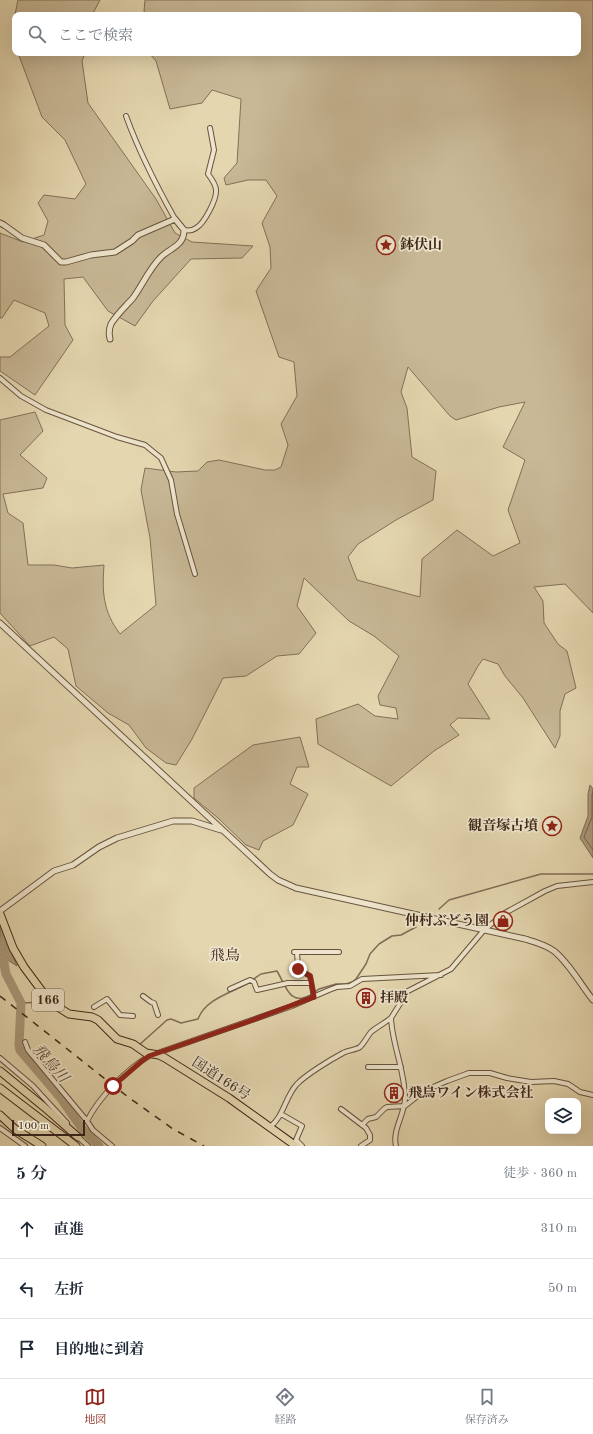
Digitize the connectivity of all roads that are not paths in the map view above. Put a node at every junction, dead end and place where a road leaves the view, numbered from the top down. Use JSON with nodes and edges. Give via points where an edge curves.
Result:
{"nodes":[{"id":1,"x":126,"y":116,"type":"dead end"},
{"id":2,"x":210,"y":128,"type":"dead end"},
{"id":3,"x":175,"y":218,"type":"junction"},
{"id":4,"x":0,"y":223,"type":"edge"},
{"id":5,"x":184,"y":230,"type":"junction"},
{"id":6,"x":110,"y":339,"type":"dead end"},
{"id":7,"x":0,"y":378,"type":"edge"},
{"id":8,"x":195,"y":574,"type":"dead end"},
{"id":9,"x":0,"y":623,"type":"edge"},
{"id":10,"x":223,"y":831,"type":"junction"},
{"id":11,"x":593,"y":882,"type":"edge"},
{"id":12,"x":0,"y":911,"type":"edge"},
{"id":13,"x":0,"y":914,"type":"edge"},
{"id":14,"x":484,"y":930,"type":"junction"},
{"id":15,"x":339,"y":952,"type":"dead end"},
{"id":16,"x":441,"y":975,"type":"junction"},
{"id":17,"x":311,"y":983,"type":"junction"},
{"id":18,"x":230,"y":988,"type":"dead end"},
{"id":19,"x":314,"y":994,"type":"junction"},
{"id":20,"x":143,"y":996,"type":"dead end"},
{"id":21,"x":593,"y":1000,"type":"edge"},
{"id":22,"x":94,"y":1007,"type":"dead end"},
{"id":23,"x":158,"y":1015,"type":"dead end"},
{"id":24,"x":133,"y":1016,"type":"dead end"},
{"id":25,"x":391,"y":1018,"type":"junction"},
{"id":26,"x":25,"y":1042,"type":"dead end"},
{"id":27,"x":155,"y":1054,"type":"junction"},
{"id":28,"x":0,"y":1058,"type":"edge"},
{"id":29,"x":368,"y":1067,"type":"dead end"},
{"id":30,"x":401,"y":1067,"type":"junction"},
{"id":31,"x":0,"y":1071,"type":"edge"},
{"id":32,"x":0,"y":1088,"type":"edge"},
{"id":33,"x":0,"y":1092,"type":"edge"},
{"id":34,"x":593,"y":1095,"type":"edge"},
{"id":35,"x":405,"y":1106,"type":"junction"},
{"id":36,"x":341,"y":1109,"type":"dead end"},
{"id":37,"x":281,"y":1114,"type":"junction"},
{"id":38,"x":0,"y":1115,"type":"edge"},
{"id":39,"x":87,"y":1121,"type":"junction"},
{"id":40,"x":362,"y":1125,"type":"junction"},
{"id":41,"x":270,"y":1127,"type":"junction"},
{"id":42,"x":0,"y":1128,"type":"edge"},
{"id":43,"x":78,"y":1137,"type":"junction"},
{"id":44,"x":69,"y":1143,"type":"edge"},
{"id":45,"x":25,"y":1146,"type":"edge"},
{"id":46,"x":42,"y":1146,"type":"edge"},
{"id":47,"x":76,"y":1146,"type":"edge"},
{"id":48,"x":88,"y":1146,"type":"edge"},
{"id":49,"x":112,"y":1146,"type":"edge"},
{"id":50,"x":296,"y":1146,"type":"edge"},
{"id":51,"x":302,"y":1146,"type":"edge"},
{"id":52,"x":361,"y":1146,"type":"edge"},
{"id":53,"x":396,"y":1146,"type":"edge"}],
"edges":[{"from":1,"to":3,"type":"street","via":[[136,145]]},
{"from":2,"to":5,"type":"street","via":[[214,150],[208,174],[217,189],[216,197],[198,228]]},
{"from":3,"to":4,"type":"street","via":[[138,235],[115,252],[66,262],[61,262],[44,246],[22,238]]},
{"from":3,"to":5,"type":"street"},
{"from":5,"to":6,"type":"street","via":[[178,246],[160,258],[111,325]]},
{"from":7,"to":8,"type":"street","via":[[21,396],[46,410],[145,445],[161,458],[171,480],[177,514]]},
{"from":9,"to":10,"type":"street"},
{"from":10,"to":12,"type":"street","via":[[192,821],[173,821],[116,838],[73,865],[54,871]]},
{"from":10,"to":14,"type":"street","via":[[270,874],[296,888]]},
{"from":11,"to":14,"type":"street","via":[[557,886],[545,891],[512,908]]},
{"from":13,"to":27,"type":"highway","name":"国道166号","number":"166","via":[[20,961],[50,1002],[69,1014],[92,1017],[116,1039],[146,1053]]},
{"from":14,"to":16,"type":"street","via":[[451,969]]},
{"from":14,"to":21,"type":"street","via":[[525,939],[554,951]]},
{"from":15,"to":17,"type":"street","via":[[296,952],[298,969],[310,976]]},
{"from":16,"to":19,"type":"street","via":[[362,979],[350,986]]},
{"from":16,"to":25,"type":"street","via":[[408,991]]},
{"from":17,"to":18,"type":"street","via":[[288,983],[257,990],[252,981]]},
{"from":17,"to":19,"type":"street"},
{"from":19,"to":27,"type":"street","via":[[257,1019]]},
{"from":20,"to":23,"type":"street","via":[[154,1003]]},
{"from":22,"to":24,"type":"street","via":[[107,999],[120,1015]]},
{"from":25,"to":30,"type":"street"},
{"from":25,"to":37,"type":"street","via":[[372,1032],[359,1048],[344,1052],[297,1084]]},
{"from":26,"to":39,"type":"street","via":[[28,1050]]},
{"from":27,"to":39,"type":"street","via":[[142,1061],[115,1084]]},
{"from":27,"to":41,"type":"highway","name":"国道166号","number":"166","via":[[210,1086]]},
{"from":28,"to":43,"type":"street","via":[[48,1100]]},
{"from":29,"to":30,"type":"street"},
{"from":30,"to":35,"type":"street"},
{"from":31,"to":43,"type":"highway"},
{"from":32,"to":44,"type":"highway"},
{"from":33,"to":44,"type":"highway"},
{"from":34,"to":35,"type":"street","via":[[554,1081],[531,1082],[490,1073],[469,1073],[424,1090]]},
{"from":35,"to":40,"type":"street","via":[[387,1107]]},
{"from":35,"to":53,"type":"street","via":[[394,1139]]},
{"from":36,"to":40,"type":"street"},
{"from":37,"to":41,"type":"street"},
{"from":37,"to":51,"type":"street","via":[[302,1126],[296,1140]]},
{"from":38,"to":46,"type":"highway","via":[[15,1129]]},
{"from":39,"to":49,"type":"street","via":[[93,1130]]},
{"from":40,"to":52,"type":"street","via":[[369,1132],[370,1140]]},
{"from":41,"to":50,"type":"highway","name":"国道166号","number":"166"},
{"from":42,"to":45,"type":"street"},
{"from":43,"to":48,"type":"street"},
{"from":44,"to":47,"type":"highway"}]}
